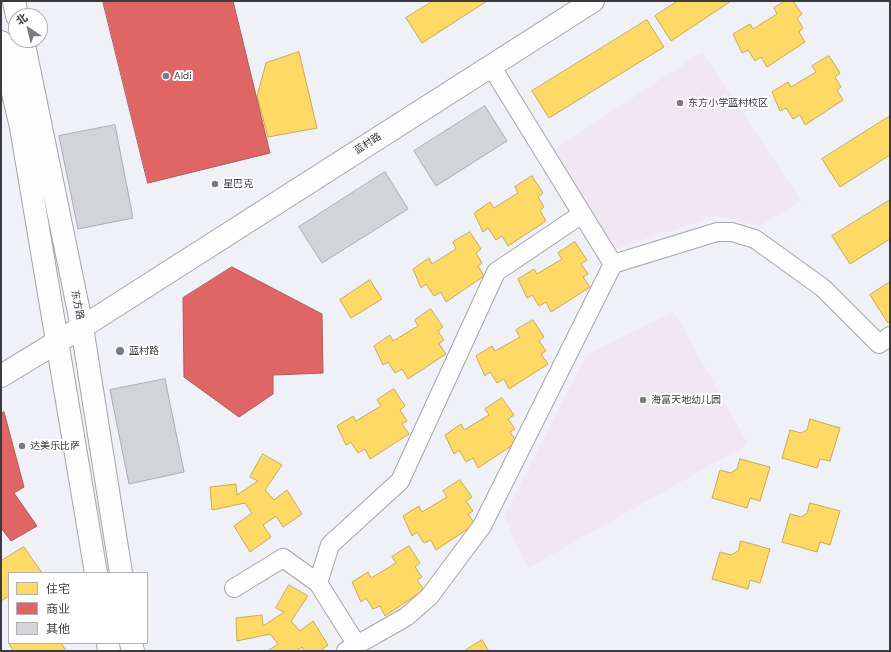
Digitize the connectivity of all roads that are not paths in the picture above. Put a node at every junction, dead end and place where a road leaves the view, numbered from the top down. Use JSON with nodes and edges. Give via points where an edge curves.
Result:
{"nodes":[{"id":1,"x":593,"y":1,"type":"edge"},
{"id":2,"x":1,"y":42,"type":"edge"},
{"id":3,"x":24,"y":48,"type":"edge"},
{"id":4,"x":491,"y":66,"type":"junction"},
{"id":5,"x":582,"y":214,"type":"junction"},
{"id":6,"x":613,"y":264,"type":"junction"},
{"id":7,"x":82,"y":327,"type":"junction"},
{"id":8,"x":890,"y":336,"type":"edge"},
{"id":9,"x":58,"y":341,"type":"junction"},
{"id":10,"x":1,"y":376,"type":"edge"},
{"id":11,"x":96,"y":572,"type":"edge"},
{"id":12,"x":121,"y":572,"type":"edge"},
{"id":13,"x":318,"y":583,"type":"junction"},
{"id":14,"x":234,"y":588,"type":"dead end"},
{"id":15,"x":351,"y":648,"type":"edge"}],
"edges":[{"from":1,"to":4,"type":"main road","name":"蓝村路"},
{"from":2,"to":9,"type":"main road","via":[[21,127]]},
{"from":3,"to":7,"type":"main road","name":"东方路"},
{"from":4,"to":5,"type":"street"},
{"from":4,"to":7,"type":"main road","name":"蓝村路"},
{"from":5,"to":6,"type":"street"},
{"from":5,"to":13,"type":"street","via":[[496,272],[400,481],[330,545]]},
{"from":6,"to":8,"type":"street","via":[[718,232],[732,232],[755,239],[823,288],[879,344]]},
{"from":6,"to":15,"type":"street","via":[[482,526],[429,597],[406,618]]},
{"from":7,"to":9,"type":"main road","name":"蓝村路"},
{"from":7,"to":12,"type":"main road","name":"东方路"},
{"from":9,"to":10,"type":"main road","name":"蓝村路"},
{"from":9,"to":11,"type":"main road"},
{"from":13,"to":14,"type":"street","via":[[283,558]]},
{"from":13,"to":15,"type":"street"}]}
